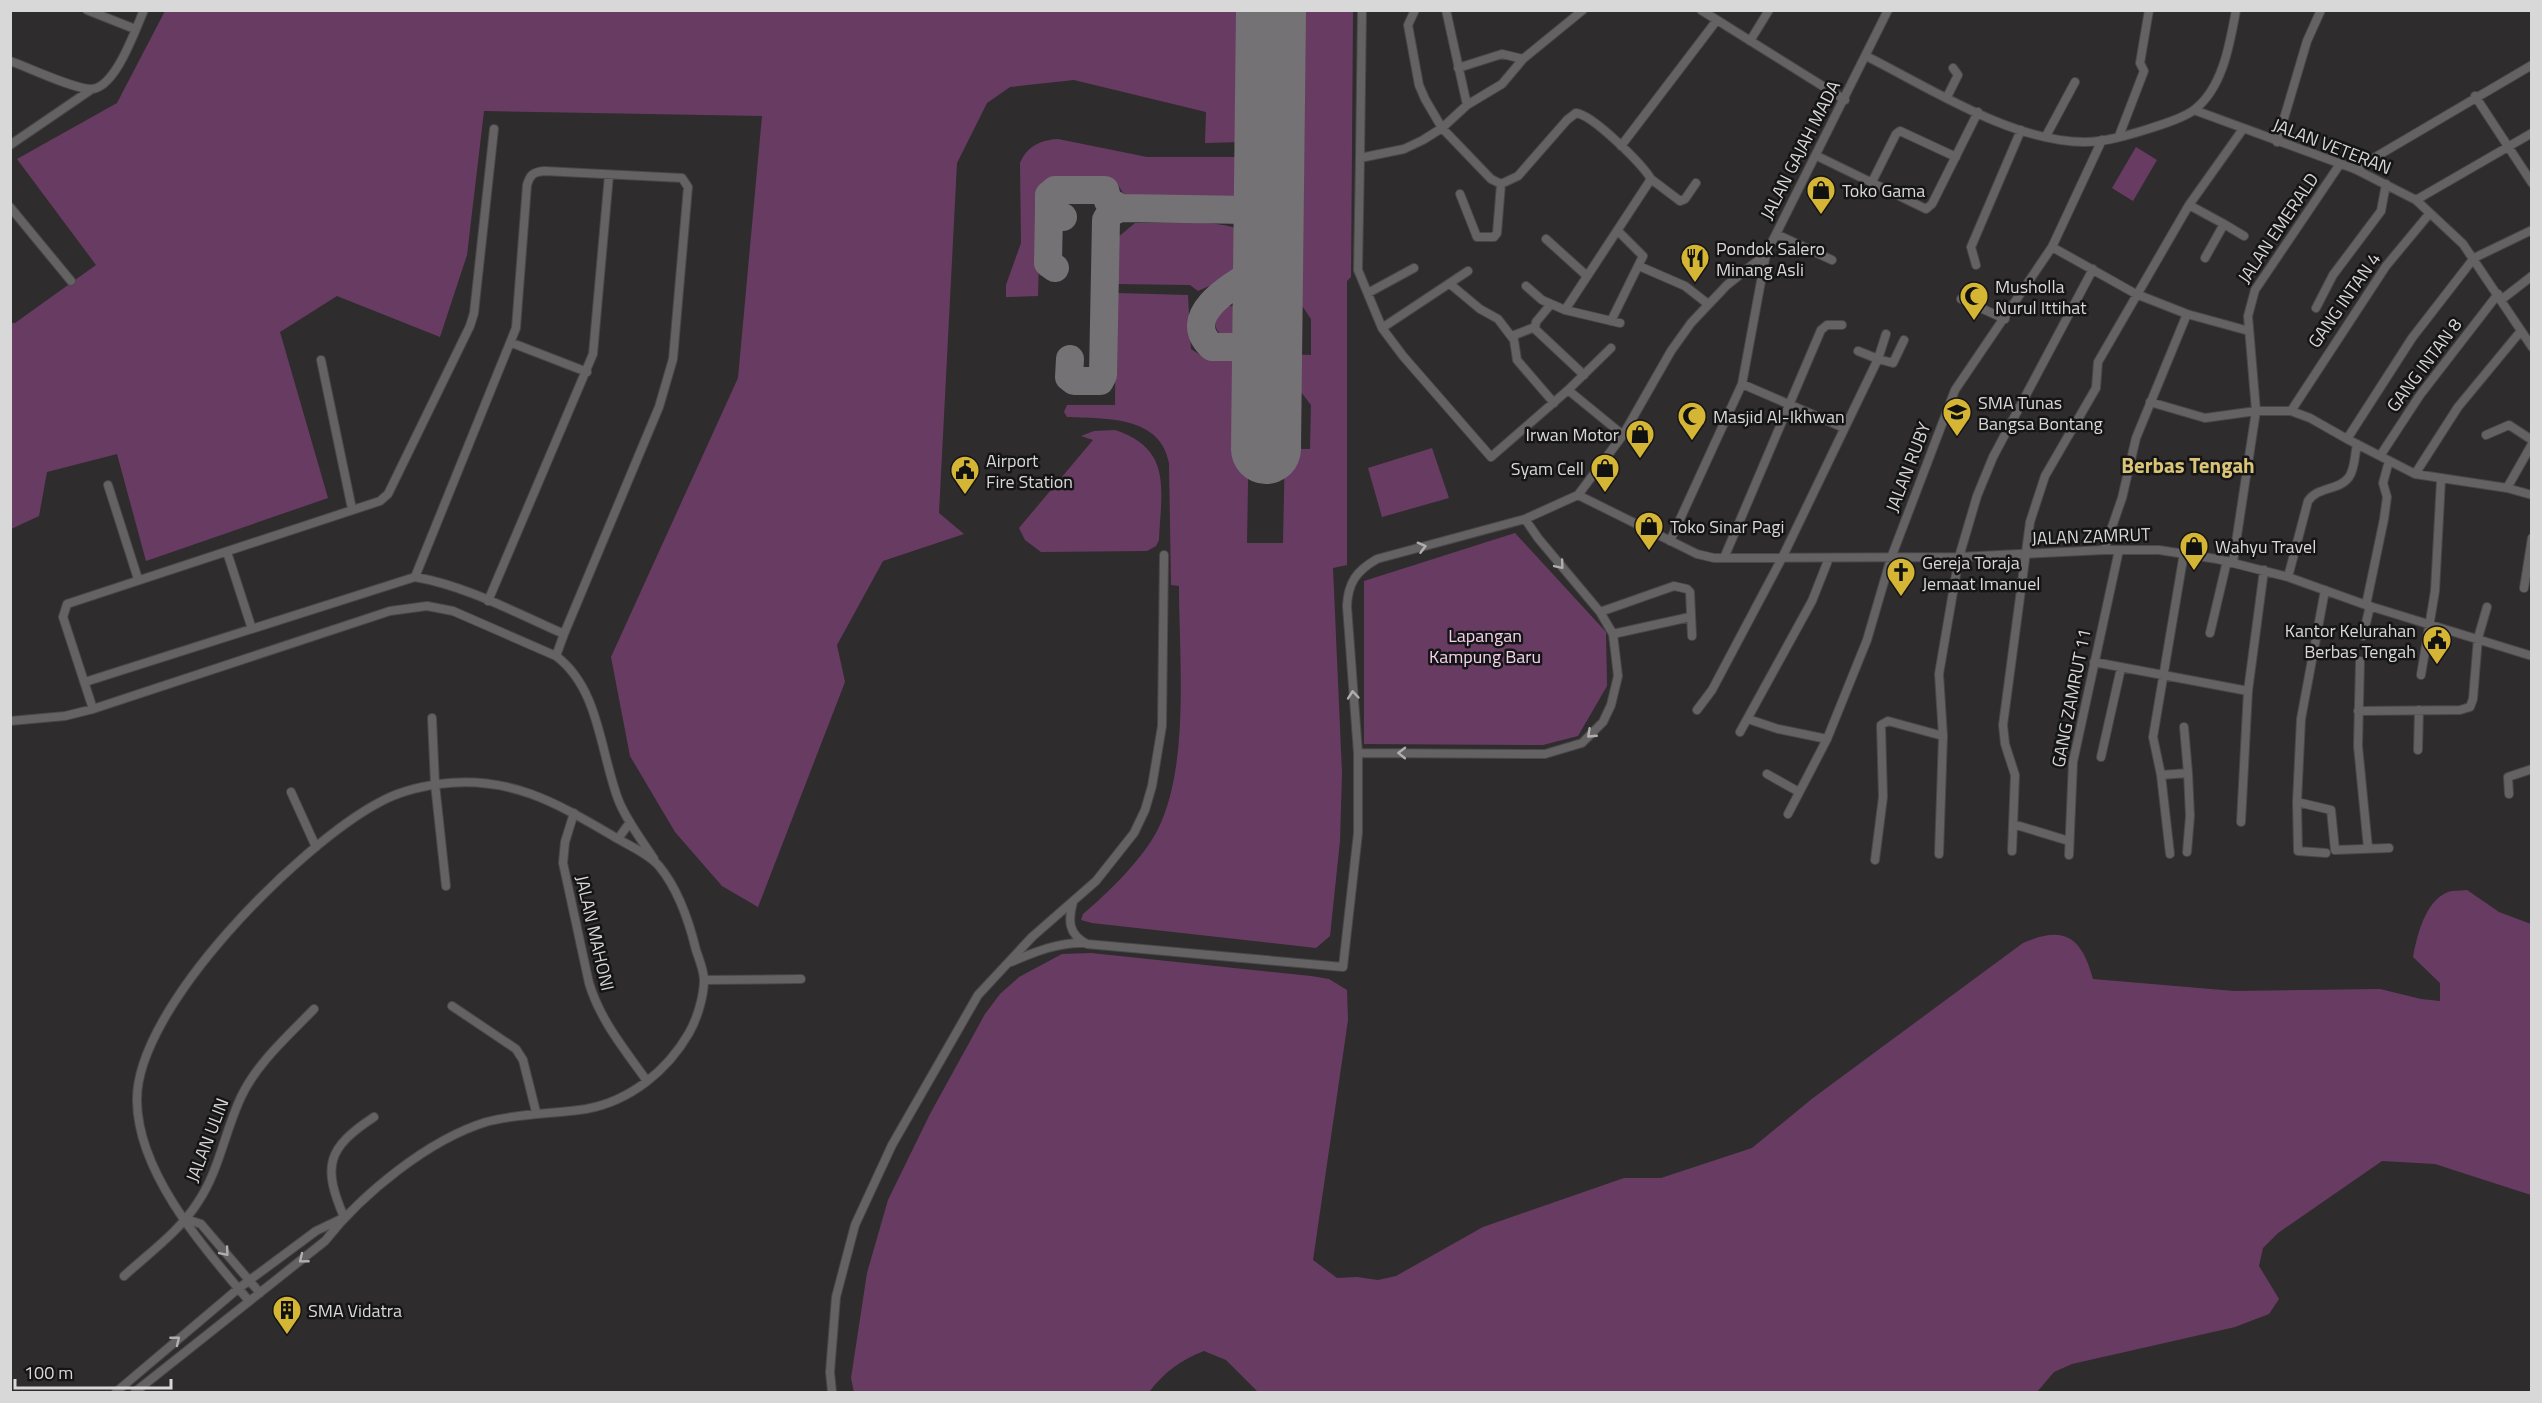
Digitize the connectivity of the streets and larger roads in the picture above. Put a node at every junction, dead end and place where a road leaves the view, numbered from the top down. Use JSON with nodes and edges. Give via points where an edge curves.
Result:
{"nodes":[{"id":1,"x":87,"y":10,"type":"edge"},
{"id":2,"x":144,"y":10,"type":"edge"},
{"id":3,"x":1362,"y":10,"type":"edge"},
{"id":4,"x":1415,"y":10,"type":"edge"},
{"id":5,"x":1446,"y":10,"type":"edge"},
{"id":6,"x":1583,"y":10,"type":"edge"},
{"id":7,"x":1701,"y":10,"type":"edge"},
{"id":8,"x":1769,"y":10,"type":"edge"},
{"id":9,"x":1888,"y":10,"type":"edge"},
{"id":10,"x":2149,"y":10,"type":"edge"},
{"id":11,"x":2236,"y":10,"type":"edge"},
{"id":12,"x":2321,"y":10,"type":"edge"},
{"id":13,"x":1717,"y":20,"type":"junction"},
{"id":14,"x":135,"y":29,"type":"junction"},
{"id":15,"x":1750,"y":41,"type":"junction"},
{"id":16,"x":1866,"y":56,"type":"junction"},
{"id":17,"x":1523,"y":59,"type":"junction"},
{"id":18,"x":10,"y":61,"type":"edge"},
{"id":19,"x":2532,"y":64,"type":"edge"},
{"id":20,"x":1458,"y":68,"type":"junction"},
{"id":21,"x":1953,"y":68,"type":"dead end"},
{"id":22,"x":2075,"y":82,"type":"dead end"},
{"id":23,"x":92,"y":89,"type":"junction"},
{"id":24,"x":2475,"y":96,"type":"junction"},
{"id":25,"x":1947,"y":97,"type":"junction"},
{"id":26,"x":1845,"y":100,"type":"junction"},
{"id":27,"x":1467,"y":105,"type":"junction"},
{"id":28,"x":2194,"y":110,"type":"junction"},
{"id":29,"x":1978,"y":112,"type":"junction"},
{"id":30,"x":1442,"y":128,"type":"junction"},
{"id":31,"x":494,"y":129,"type":"dead end"},
{"id":32,"x":2243,"y":129,"type":"junction"},
{"id":33,"x":2020,"y":130,"type":"junction"},
{"id":34,"x":2532,"y":133,"type":"edge"},
{"id":35,"x":2046,"y":136,"type":"junction"},
{"id":36,"x":2119,"y":136,"type":"junction"},
{"id":37,"x":2103,"y":140,"type":"junction"},
{"id":38,"x":2277,"y":142,"type":"junction"},
{"id":39,"x":10,"y":145,"type":"edge"},
{"id":40,"x":2508,"y":145,"type":"junction"},
{"id":41,"x":1622,"y":146,"type":"junction"},
{"id":42,"x":1817,"y":156,"type":"junction"},
{"id":43,"x":1956,"y":157,"type":"junction"},
{"id":44,"x":1360,"y":158,"type":"junction"},
{"id":45,"x":2340,"y":164,"type":"junction"},
{"id":46,"x":2355,"y":169,"type":"junction"},
{"id":47,"x":609,"y":175,"type":"junction"},
{"id":48,"x":1651,"y":179,"type":"junction"},
{"id":49,"x":1696,"y":183,"type":"dead end"},
{"id":50,"x":2532,"y":183,"type":"edge"},
{"id":51,"x":1501,"y":184,"type":"junction"},
{"id":52,"x":1871,"y":184,"type":"junction"},
{"id":53,"x":2386,"y":184,"type":"junction"},
{"id":54,"x":1460,"y":194,"type":"dead end"},
{"id":55,"x":2416,"y":200,"type":"junction"},
{"id":56,"x":2189,"y":205,"type":"junction"},
{"id":57,"x":10,"y":207,"type":"edge"},
{"id":58,"x":2430,"y":213,"type":"junction"},
{"id":59,"x":2224,"y":224,"type":"junction"},
{"id":60,"x":2532,"y":230,"type":"edge"},
{"id":61,"x":1618,"y":231,"type":"junction"},
{"id":62,"x":1776,"y":234,"type":"junction"},
{"id":63,"x":2244,"y":236,"type":"dead end"},
{"id":64,"x":1546,"y":239,"type":"dead end"},
{"id":65,"x":2052,"y":247,"type":"junction"},
{"id":66,"x":1766,"y":254,"type":"junction"},
{"id":67,"x":2205,"y":258,"type":"dead end"},
{"id":68,"x":2474,"y":258,"type":"junction"},
{"id":69,"x":1832,"y":260,"type":"dead end"},
{"id":70,"x":1976,"y":265,"type":"dead end"},
{"id":71,"x":1639,"y":266,"type":"junction"},
{"id":72,"x":1414,"y":268,"type":"dead end"},
{"id":73,"x":2092,"y":269,"type":"junction"},
{"id":74,"x":1468,"y":271,"type":"dead end"},
{"id":75,"x":1587,"y":276,"type":"junction"},
{"id":76,"x":2532,"y":276,"type":"edge"},
{"id":77,"x":71,"y":281,"type":"dead end"},
{"id":78,"x":1450,"y":284,"type":"junction"},
{"id":79,"x":1526,"y":286,"type":"dead end"},
{"id":80,"x":1368,"y":293,"type":"junction"},
{"id":81,"x":2136,"y":294,"type":"junction"},
{"id":82,"x":2499,"y":297,"type":"junction"},
{"id":83,"x":1961,"y":299,"type":"dead end"},
{"id":84,"x":1551,"y":304,"type":"junction"},
{"id":85,"x":1708,"y":304,"type":"junction"},
{"id":86,"x":2316,"y":308,"type":"dead end"},
{"id":87,"x":1565,"y":310,"type":"junction"},
{"id":88,"x":2187,"y":314,"type":"junction"},
{"id":89,"x":2005,"y":319,"type":"junction"},
{"id":90,"x":1842,"y":325,"type":"dead end"},
{"id":91,"x":1535,"y":327,"type":"junction"},
{"id":92,"x":1382,"y":328,"type":"junction"},
{"id":93,"x":2249,"y":331,"type":"junction"},
{"id":94,"x":2520,"y":332,"type":"junction"},
{"id":95,"x":1886,"y":334,"type":"dead end"},
{"id":96,"x":1512,"y":336,"type":"junction"},
{"id":97,"x":1904,"y":340,"type":"dead end"},
{"id":98,"x":512,"y":343,"type":"junction"},
{"id":99,"x":2532,"y":347,"type":"edge"},
{"id":100,"x":1611,"y":348,"type":"dead end"},
{"id":101,"x":1858,"y":351,"type":"dead end"},
{"id":102,"x":1878,"y":359,"type":"junction"},
{"id":103,"x":321,"y":360,"type":"dead end"},
{"id":104,"x":587,"y":372,"type":"junction"},
{"id":105,"x":1584,"y":375,"type":"junction"},
{"id":106,"x":1742,"y":384,"type":"junction"},
{"id":107,"x":1569,"y":390,"type":"junction"},
{"id":108,"x":2150,"y":402,"type":"junction"},
{"id":109,"x":1554,"y":403,"type":"junction"},
{"id":110,"x":1789,"y":405,"type":"junction"},
{"id":111,"x":2256,"y":411,"type":"junction"},
{"id":112,"x":2290,"y":411,"type":"junction"},
{"id":113,"x":1844,"y":428,"type":"junction"},
{"id":114,"x":1623,"y":435,"type":"junction"},
{"id":115,"x":2486,"y":435,"type":"dead end"},
{"id":116,"x":2347,"y":439,"type":"junction"},
{"id":117,"x":2532,"y":442,"type":"edge"},
{"id":118,"x":2357,"y":444,"type":"junction"},
{"id":119,"x":2380,"y":456,"type":"junction"},
{"id":120,"x":2389,"y":461,"type":"junction"},
{"id":121,"x":2415,"y":474,"type":"junction"},
{"id":122,"x":2441,"y":480,"type":"junction"},
{"id":123,"x":108,"y":484,"type":"dead end"},
{"id":124,"x":2507,"y":488,"type":"junction"},
{"id":125,"x":1578,"y":495,"type":"junction"},
{"id":126,"x":2532,"y":495,"type":"edge"},
{"id":127,"x":352,"y":509,"type":"junction"},
{"id":128,"x":1525,"y":519,"type":"junction"},
{"id":129,"x":2532,"y":538,"type":"edge"},
{"id":130,"x":1670,"y":541,"type":"junction"},
{"id":131,"x":2104,"y":550,"type":"junction"},
{"id":132,"x":2119,"y":550,"type":"junction"},
{"id":133,"x":227,"y":552,"type":"junction"},
{"id":134,"x":2184,"y":554,"type":"junction"},
{"id":135,"x":1164,"y":555,"type":"dead end"},
{"id":136,"x":2026,"y":555,"type":"junction"},
{"id":137,"x":1959,"y":557,"type":"junction"},
{"id":138,"x":1724,"y":558,"type":"junction"},
{"id":139,"x":1782,"y":558,"type":"junction"},
{"id":140,"x":1829,"y":558,"type":"junction"},
{"id":141,"x":1890,"y":558,"type":"junction"},
{"id":142,"x":2230,"y":562,"type":"junction"},
{"id":143,"x":2264,"y":570,"type":"junction"},
{"id":144,"x":415,"y":577,"type":"junction"},
{"id":145,"x":2288,"y":577,"type":"junction"},
{"id":146,"x":138,"y":579,"type":"junction"},
{"id":147,"x":2524,"y":588,"type":"dead end"},
{"id":148,"x":2325,"y":590,"type":"junction"},
{"id":149,"x":488,"y":601,"type":"junction"},
{"id":150,"x":2368,"y":605,"type":"junction"},
{"id":151,"x":2487,"y":607,"type":"dead end"},
{"id":152,"x":1600,"y":612,"type":"junction"},
{"id":153,"x":1690,"y":617,"type":"junction"},
{"id":154,"x":2429,"y":624,"type":"junction"},
{"id":155,"x":252,"y":629,"type":"junction"},
{"id":156,"x":2210,"y":633,"type":"dead end"},
{"id":157,"x":564,"y":634,"type":"junction"},
{"id":158,"x":1613,"y":634,"type":"junction"},
{"id":159,"x":1692,"y":636,"type":"dead end"},
{"id":160,"x":2363,"y":636,"type":"dead end"},
{"id":161,"x":2478,"y":638,"type":"junction"},
{"id":162,"x":556,"y":656,"type":"junction"},
{"id":163,"x":2532,"y":656,"type":"edge"},
{"id":164,"x":2360,"y":661,"type":"dead end"},
{"id":165,"x":2094,"y":663,"type":"junction"},
{"id":166,"x":2121,"y":668,"type":"junction"},
{"id":167,"x":2421,"y":675,"type":"dead end"},
{"id":168,"x":2162,"y":676,"type":"junction"},
{"id":169,"x":85,"y":682,"type":"junction"},
{"id":170,"x":2248,"y":691,"type":"junction"},
{"id":171,"x":93,"y":710,"type":"junction"},
{"id":172,"x":1697,"y":710,"type":"dead end"},
{"id":173,"x":2419,"y":710,"type":"junction"},
{"id":174,"x":2358,"y":711,"type":"junction"},
{"id":175,"x":432,"y":718,"type":"dead end"},
{"id":176,"x":1748,"y":719,"type":"junction"},
{"id":177,"x":10,"y":721,"type":"edge"},
{"id":178,"x":2184,"y":727,"type":"dead end"},
{"id":179,"x":1740,"y":732,"type":"dead end"},
{"id":180,"x":1943,"y":736,"type":"junction"},
{"id":181,"x":1827,"y":739,"type":"junction"},
{"id":182,"x":2418,"y":750,"type":"dead end"},
{"id":183,"x":1358,"y":753,"type":"junction"},
{"id":184,"x":2101,"y":757,"type":"dead end"},
{"id":185,"x":2531,"y":767,"type":"edge"},
{"id":186,"x":2188,"y":773,"type":"junction"},
{"id":187,"x":1767,"y":774,"type":"dead end"},
{"id":188,"x":2161,"y":776,"type":"junction"},
{"id":189,"x":435,"y":784,"type":"junction"},
{"id":190,"x":291,"y":792,"type":"dead end"},
{"id":191,"x":1799,"y":792,"type":"junction"},
{"id":192,"x":2509,"y":794,"type":"dead end"},
{"id":193,"x":2297,"y":802,"type":"junction"},
{"id":194,"x":574,"y":813,"type":"junction"},
{"id":195,"x":1788,"y":813,"type":"dead end"},
{"id":196,"x":630,"y":822,"type":"junction"},
{"id":197,"x":2241,"y":822,"type":"dead end"},
{"id":198,"x":2013,"y":824,"type":"junction"},
{"id":199,"x":618,"y":839,"type":"junction"},
{"id":200,"x":2068,"y":841,"type":"junction"},
{"id":201,"x":316,"y":847,"type":"junction"},
{"id":202,"x":2368,"y":848,"type":"junction"},
{"id":203,"x":2389,"y":848,"type":"dead end"},
{"id":204,"x":2012,"y":851,"type":"dead end"},
{"id":205,"x":2187,"y":852,"type":"dead end"},
{"id":206,"x":2326,"y":853,"type":"dead end"},
{"id":207,"x":1939,"y":854,"type":"dead end"},
{"id":208,"x":2170,"y":854,"type":"dead end"},
{"id":209,"x":2069,"y":855,"type":"dead end"},
{"id":210,"x":1875,"y":860,"type":"dead end"},
{"id":211,"x":656,"y":861,"type":"junction"},
{"id":212,"x":446,"y":886,"type":"dead end"},
{"id":213,"x":1073,"y":902,"type":"junction"},
{"id":214,"x":1088,"y":944,"type":"junction"},
{"id":215,"x":1005,"y":964,"type":"junction"},
{"id":216,"x":801,"y":979,"type":"dead end"},
{"id":217,"x":704,"y":980,"type":"junction"},
{"id":218,"x":452,"y":1006,"type":"dead end"},
{"id":219,"x":314,"y":1009,"type":"dead end"},
{"id":220,"x":647,"y":1081,"type":"junction"},
{"id":221,"x":536,"y":1112,"type":"junction"},
{"id":222,"x":374,"y":1117,"type":"dead end"},
{"id":223,"x":344,"y":1218,"type":"junction"},
{"id":224,"x":186,"y":1219,"type":"junction"},
{"id":225,"x":124,"y":1276,"type":"dead end"},
{"id":226,"x":249,"y":1281,"type":"junction"},
{"id":227,"x":239,"y":1288,"type":"junction"},
{"id":228,"x":260,"y":1293,"type":"junction"},
{"id":229,"x":249,"y":1301,"type":"junction"},
{"id":230,"x":116,"y":1392,"type":"edge"},
{"id":231,"x":135,"y":1392,"type":"edge"},
{"id":232,"x":832,"y":1392,"type":"edge"}],
"edges":[{"from":1,"to":14,"type":"street"},
{"from":2,"to":14,"type":"street"},
{"from":3,"to":44,"type":"street"},
{"from":4,"to":30,"type":"street","via":[[1408,25],[1419,85]]},
{"from":5,"to":20,"type":"street"},
{"from":6,"to":17,"type":"street"},
{"from":7,"to":13,"type":"street"},
{"from":8,"to":15,"type":"street"},
{"from":9,"to":16,"type":"street","name":"JALAN GAJAH MADA"},
{"from":10,"to":36,"type":"street","via":[[2139,63],[2144,71]]},
{"from":11,"to":28,"type":"street","via":[[2220,72],[2208,95]]},
{"from":12,"to":38,"type":"street","via":[[2307,41]]},
{"from":13,"to":15,"type":"street"},
{"from":13,"to":41,"type":"street"},
{"from":14,"to":23,"type":"street","via":[[117,70]]},
{"from":15,"to":26,"type":"street"},
{"from":16,"to":25,"type":"street"},
{"from":16,"to":26,"type":"street","name":"JALAN GAJAH MADA"},
{"from":17,"to":20,"type":"street","via":[[1502,54]]},
{"from":17,"to":27,"type":"street","via":[[1502,84]]},
{"from":18,"to":23,"type":"street"},
{"from":19,"to":24,"type":"street"},
{"from":20,"to":27,"type":"street"},
{"from":21,"to":25,"type":"street","via":[[1958,75]]},
{"from":22,"to":35,"type":"street"},
{"from":23,"to":39,"type":"street"},
{"from":24,"to":40,"type":"street"},
{"from":24,"to":46,"type":"street"},
{"from":25,"to":29,"type":"street"},
{"from":26,"to":42,"type":"street","name":"JALAN GAJAH MADA"},
{"from":27,"to":30,"type":"street"},
{"from":28,"to":32,"type":"street","name":"JALAN VETERAN"},
{"from":28,"to":36,"type":"street","via":[[2169,122]]},
{"from":29,"to":33,"type":"street"},
{"from":29,"to":43,"type":"street"},
{"from":30,"to":44,"type":"street","via":[[1415,145]]},
{"from":30,"to":51,"type":"street","via":[[1491,179]]},
{"from":31,"to":127,"type":"street","via":[[478,286],[470,326],[388,494],[380,501]]},
{"from":32,"to":38,"type":"street","name":"JALAN VETERAN"},
{"from":32,"to":56,"type":"street"},
{"from":33,"to":35,"type":"street"},
{"from":33,"to":70,"type":"street","via":[[1971,247]]},
{"from":34,"to":40,"type":"street"},
{"from":35,"to":37,"type":"street","via":[[2086,142]]},
{"from":36,"to":37,"type":"street"},
{"from":37,"to":65,"type":"street","name":"JALAN RUBY"},
{"from":38,"to":45,"type":"street","name":"JALAN VETERAN"},
{"from":40,"to":50,"type":"street"},
{"from":40,"to":55,"type":"street"},
{"from":41,"to":48,"type":"street"},
{"from":41,"to":51,"type":"street","via":[[1576,113],[1518,176]]},
{"from":42,"to":52,"type":"street"},
{"from":42,"to":62,"type":"street","name":"JALAN GAJAH MADA"},
{"from":43,"to":52,"type":"street","via":[[1926,209]]},
{"from":43,"to":52,"type":"street","via":[[1900,131]]},
{"from":44,"to":80,"type":"street","via":[[1358,270]]},
{"from":45,"to":46,"type":"street","name":"JALAN VETERAN"},
{"from":45,"to":93,"type":"street","name":"JALAN EMERALD","via":[[2255,290],[2248,306]]},
{"from":46,"to":53,"type":"street","name":"JALAN VETERAN"},
{"from":47,"to":98,"type":"street","via":[[544,171],[530,176]]},
{"from":47,"to":104,"type":"street","via":[[596,338]]},
{"from":47,"to":157,"type":"street","via":[[682,178],[688,187],[676,340],[659,407]]},
{"from":48,"to":49,"type":"street","via":[[1680,201]]},
{"from":48,"to":61,"type":"street"},
{"from":51,"to":54,"type":"street","via":[[1494,237],[1477,237]]},
{"from":53,"to":55,"type":"street","name":"JALAN VETERAN"},
{"from":53,"to":86,"type":"street","via":[[2381,211],[2333,275]]},
{"from":55,"to":58,"type":"street","name":"JALAN VETERAN"},
{"from":56,"to":59,"type":"street"},
{"from":56,"to":81,"type":"street"},
{"from":57,"to":77,"type":"street"},
{"from":58,"to":68,"type":"street","name":"JALAN VETERAN"},
{"from":58,"to":112,"type":"street","name":"GANG INTAN 4","via":[[2386,266]]},
{"from":59,"to":63,"type":"street"},
{"from":59,"to":67,"type":"street"},
{"from":60,"to":68,"type":"street"},
{"from":61,"to":71,"type":"street","via":[[1643,256]]},
{"from":61,"to":75,"type":"street"},
{"from":62,"to":66,"type":"street","name":"JALAN GAJAH MADA"},
{"from":62,"to":69,"type":"street"},
{"from":64,"to":75,"type":"street"},
{"from":65,"to":73,"type":"street"},
{"from":65,"to":89,"type":"street","name":"JALAN RUBY"},
{"from":66,"to":85,"type":"street","name":"JALAN GAJAH MADA"},
{"from":66,"to":106,"type":"street"},
{"from":68,"to":82,"type":"street","name":"JALAN VETERAN"},
{"from":68,"to":116,"type":"street","via":[[2412,338]]},
{"from":71,"to":85,"type":"street","via":[[1685,286]]},
{"from":71,"to":87,"type":"street","via":[[1615,322]]},
{"from":72,"to":80,"type":"street"},
{"from":73,"to":81,"type":"street"},
{"from":73,"to":137,"type":"street","via":[[1993,457]]},
{"from":74,"to":78,"type":"street"},
{"from":75,"to":87,"type":"street"},
{"from":76,"to":82,"type":"street","name":"GANG INTAN 8"},
{"from":78,"to":92,"type":"street"},
{"from":78,"to":96,"type":"street","via":[[1498,319]]},
{"from":79,"to":84,"type":"street"},
{"from":80,"to":92,"type":"street"},
{"from":81,"to":88,"type":"street"},
{"from":81,"to":136,"type":"street","via":[[2098,362],[2093,394],[2045,476],[2030,522]]},
{"from":82,"to":94,"type":"street","name":"JALAN VETERAN"},
{"from":82,"to":119,"type":"street","name":"GANG INTAN 8","via":[[2420,395]]},
{"from":83,"to":89,"type":"street"},
{"from":84,"to":87,"type":"street"},
{"from":84,"to":91,"type":"street"},
{"from":85,"to":114,"type":"street","name":"JALAN GAJAH MADA","via":[[1671,351]]},
{"from":88,"to":93,"type":"street"},
{"from":88,"to":108,"type":"street"},
{"from":89,"to":141,"type":"street","name":"JALAN RUBY","via":[[1955,390]]},
{"from":90,"to":110,"type":"street","via":[[1827,325],[1821,330]]},
{"from":91,"to":96,"type":"street"},
{"from":91,"to":105,"type":"street"},
{"from":92,"to":109,"type":"street","via":[[1491,457]]},
{"from":93,"to":111,"type":"street","name":"JALAN EMERALD"},
{"from":94,"to":99,"type":"street","name":"JALAN VETERAN"},
{"from":94,"to":121,"type":"street","via":[[2457,407]]},
{"from":95,"to":102,"type":"street"},
{"from":96,"to":109,"type":"street","via":[[1517,360]]},
{"from":97,"to":102,"type":"street","via":[[1893,363]]},
{"from":98,"to":104,"type":"street"},
{"from":98,"to":144,"type":"street"},
{"from":100,"to":105,"type":"street"},
{"from":101,"to":102,"type":"street"},
{"from":102,"to":113,"type":"street"},
{"from":103,"to":127,"type":"street"},
{"from":104,"to":149,"type":"street"},
{"from":105,"to":107,"type":"street"},
{"from":106,"to":110,"type":"street"},
{"from":106,"to":130,"type":"street"},
{"from":107,"to":109,"type":"street"},
{"from":107,"to":114,"type":"street"},
{"from":108,"to":111,"type":"street","via":[[2205,418]]},
{"from":108,"to":131,"type":"street"},
{"from":110,"to":113,"type":"street"},
{"from":110,"to":138,"type":"street"},
{"from":111,"to":112,"type":"street"},
{"from":111,"to":142,"type":"street","name":"JALAN EMERALD"},
{"from":112,"to":116,"type":"street"},
{"from":113,"to":139,"type":"street"},
{"from":114,"to":125,"type":"street","name":"JALAN GAJAH MADA"},
{"from":115,"to":117,"type":"street","via":[[2509,425]]},
{"from":116,"to":118,"type":"street"},
{"from":117,"to":124,"type":"street"},
{"from":118,"to":119,"type":"street"},
{"from":118,"to":145,"type":"street","via":[[2350,476],[2316,492],[2308,501]]},
{"from":119,"to":120,"type":"street"},
{"from":120,"to":121,"type":"street"},
{"from":120,"to":150,"type":"street","via":[[2382,483],[2387,497]]},
{"from":121,"to":122,"type":"street"},
{"from":122,"to":124,"type":"street"},
{"from":122,"to":154,"type":"street","via":[[2436,578]]},
{"from":123,"to":146,"type":"street"},
{"from":124,"to":126,"type":"street"},
{"from":125,"to":128,"type":"street"},
{"from":125,"to":130,"type":"street","name":"JALAN ZAMRUT"},
{"from":127,"to":133,"type":"street"},
{"from":128,"to":152,"type":"street","one_way":true},
{"from":183,"to":128,"type":"street","one_way":true,"via":[[1347,606],[1354,577],[1377,559]]},
{"from":129,"to":147,"type":"street"},
{"from":130,"to":138,"type":"street","name":"JALAN ZAMRUT","via":[[1697,554]]},
{"from":131,"to":132,"type":"street","name":"JALAN ZAMRUT"},
{"from":131,"to":136,"type":"street","name":"JALAN ZAMRUT"},
{"from":132,"to":134,"type":"street","name":"JALAN ZAMRUT"},
{"from":132,"to":165,"type":"street","name":"GANG ZAMRUT 11"},
{"from":133,"to":146,"type":"street"},
{"from":133,"to":155,"type":"street"},
{"from":134,"to":142,"type":"street","name":"JALAN ZAMRUT"},
{"from":134,"to":168,"type":"street"},
{"from":135,"to":213,"type":"street","via":[[1162,726],[1152,786],[1134,833],[1096,881]]},
{"from":136,"to":137,"type":"street","name":"JALAN ZAMRUT"},
{"from":136,"to":198,"type":"street","via":[[2003,725],[2015,775]]},
{"from":137,"to":141,"type":"street","name":"JALAN ZAMRUT"},
{"from":137,"to":180,"type":"street","via":[[1939,674]]},
{"from":138,"to":139,"type":"street","name":"JALAN ZAMRUT"},
{"from":139,"to":140,"type":"street","name":"JALAN ZAMRUT"},
{"from":139,"to":172,"type":"street","via":[[1712,690]]},
{"from":140,"to":141,"type":"street","name":"JALAN ZAMRUT"},
{"from":140,"to":176,"type":"street","via":[[1812,601]]},
{"from":141,"to":181,"type":"street","name":"JALAN RUBY","via":[[1872,628]]},
{"from":142,"to":143,"type":"street","name":"JALAN ZAMRUT"},
{"from":142,"to":156,"type":"street","name":"JALAN EMERALD"},
{"from":143,"to":145,"type":"street","name":"JALAN ZAMRUT"},
{"from":143,"to":170,"type":"street"},
{"from":144,"to":149,"type":"street"},
{"from":144,"to":155,"type":"street"},
{"from":145,"to":148,"type":"street","name":"JALAN ZAMRUT"},
{"from":146,"to":169,"type":"street","via":[[75,600],[64,609],[63,617]]},
{"from":148,"to":150,"type":"street","name":"JALAN ZAMRUT"},
{"from":148,"to":193,"type":"street","via":[[2301,719]]},
{"from":149,"to":157,"type":"street"},
{"from":150,"to":154,"type":"street","name":"JALAN ZAMRUT"},
{"from":150,"to":160,"type":"street"},
{"from":151,"to":161,"type":"street"},
{"from":152,"to":153,"type":"street","via":[[1678,586],[1690,592]]},
{"from":152,"to":158,"type":"street"},
{"from":153,"to":158,"type":"street"},
{"from":153,"to":159,"type":"street"},
{"from":154,"to":161,"type":"street","name":"JALAN ZAMRUT"},
{"from":154,"to":167,"type":"street"},
{"from":155,"to":169,"type":"street"},
{"from":157,"to":162,"type":"street"},
{"from":158,"to":183,"type":"street","one_way":true,"via":[[1618,676],[1611,705],[1603,722],[1582,743],[1545,754]]},
{"from":161,"to":163,"type":"street","name":"JALAN ZAMRUT"},
{"from":161,"to":173,"type":"street","via":[[2474,699],[2470,707]]},
{"from":162,"to":171,"type":"street","via":[[453,612],[427,606],[409,607],[365,618]]},
{"from":162,"to":196,"type":"street","via":[[570,667],[584,688],[611,778]]},
{"from":164,"to":174,"type":"street"},
{"from":165,"to":166,"type":"street"},
{"from":165,"to":200,"type":"street","name":"GANG ZAMRUT 11","via":[[2073,762]]},
{"from":166,"to":168,"type":"street"},
{"from":166,"to":184,"type":"street"},
{"from":168,"to":170,"type":"street"},
{"from":168,"to":188,"type":"street","via":[[2153,737]]},
{"from":169,"to":171,"type":"street"},
{"from":170,"to":197,"type":"street"},
{"from":171,"to":177,"type":"street"},
{"from":173,"to":174,"type":"street"},
{"from":173,"to":182,"type":"street"},
{"from":174,"to":202,"type":"street"},
{"from":175,"to":189,"type":"street"},
{"from":176,"to":179,"type":"street"},
{"from":176,"to":181,"type":"street"},
{"from":178,"to":186,"type":"street"},
{"from":180,"to":207,"type":"street"},
{"from":180,"to":210,"type":"street","via":[[1888,721],[1881,725],[1882,807]]},
{"from":181,"to":191,"type":"street","name":"JALAN RUBY"},
{"from":183,"to":214,"type":"street","via":[[1358,833],[1343,967]]},
{"from":185,"to":192,"type":"street","via":[[2508,777]]},
{"from":186,"to":188,"type":"street"},
{"from":186,"to":205,"type":"street"},
{"from":187,"to":191,"type":"street"},
{"from":188,"to":208,"type":"street"},
{"from":189,"to":194,"type":"street","via":[[502,784]]},
{"from":189,"to":201,"type":"street","via":[[379,802]]},
{"from":189,"to":212,"type":"street"},
{"from":190,"to":201,"type":"street"},
{"from":191,"to":195,"type":"street","name":"JALAN RUBY"},
{"from":193,"to":202,"type":"street","via":[[2331,810],[2335,850]]},
{"from":193,"to":206,"type":"street","via":[[2298,851]]},
{"from":194,"to":199,"type":"street"},
{"from":194,"to":220,"type":"street","name":"JALAN MAHONI","via":[[563,863],[589,983],[605,1022]]},
{"from":196,"to":199,"type":"street"},
{"from":196,"to":211,"type":"street"},
{"from":198,"to":200,"type":"street"},
{"from":198,"to":204,"type":"street"},
{"from":199,"to":211,"type":"street"},
{"from":200,"to":209,"type":"street","name":"GANG ZAMRUT 11"},
{"from":201,"to":224,"type":"street","via":[[258,900],[197,971],[156,1028],[138,1074],[137,1105],[149,1156]]},
{"from":202,"to":203,"type":"street"},
{"from":211,"to":217,"type":"street","via":[[682,906]]},
{"from":213,"to":214,"type":"street","via":[[1068,918],[1070,928]]},
{"from":213,"to":215,"type":"street"},
{"from":214,"to":215,"type":"street","via":[[1048,948]]},
{"from":215,"to":232,"type":"street","via":[[978,995],[949,1042],[892,1145],[855,1225],[836,1297]]},
{"from":216,"to":217,"type":"street"},
{"from":217,"to":220,"type":"street","via":[[692,1028],[676,1054]]},
{"from":218,"to":221,"type":"street","via":[[516,1049],[523,1060]]},
{"from":219,"to":224,"type":"street","name":"JALAN ULIN","via":[[246,1087],[206,1190]]},
{"from":220,"to":221,"type":"street","via":[[633,1092],[586,1109]]},
{"from":221,"to":223,"type":"street","via":[[457,1133],[404,1168]]},
{"from":222,"to":223,"type":"street","via":[[349,1134],[332,1162],[330,1179]]},
{"from":223,"to":226,"type":"street","via":[[316,1231]]},
{"from":223,"to":228,"type":"street","one_way":true,"via":[[325,1241]]},
{"from":224,"to":225,"type":"street","name":"JALAN ULIN"},
{"from":224,"to":226,"type":"street","one_way":true,"via":[[201,1224]]},
{"from":224,"to":227,"type":"street","via":[[191,1233]]},
{"from":226,"to":227,"type":"street"},
{"from":226,"to":228,"type":"street"},
{"from":227,"to":229,"type":"street"},
{"from":230,"to":227,"type":"street","one_way":true},
{"from":228,"to":229,"type":"street"},
{"from":229,"to":231,"type":"street"}]}
